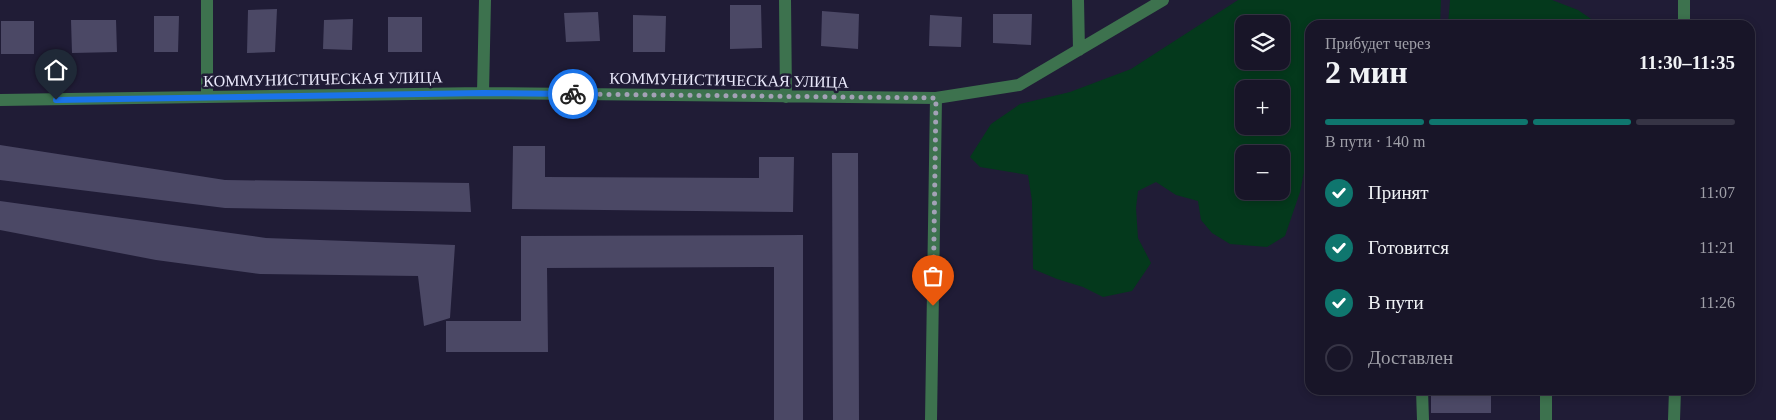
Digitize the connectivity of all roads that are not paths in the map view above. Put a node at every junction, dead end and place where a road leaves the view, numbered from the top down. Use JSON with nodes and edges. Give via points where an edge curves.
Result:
{"nodes":[{"id":1,"x":207,"y":0,"type":"edge"},
{"id":2,"x":485,"y":0,"type":"edge"},
{"id":3,"x":785,"y":0,"type":"edge"},
{"id":4,"x":1078,"y":0,"type":"edge"},
{"id":5,"x":1163,"y":0,"type":"edge"},
{"id":6,"x":1684,"y":0,"type":"edge"},
{"id":7,"x":1684,"y":20,"type":"edge"},
{"id":8,"x":1079,"y":50,"type":"junction"},
{"id":9,"x":483,"y":93,"type":"junction"},
{"id":10,"x":207,"y":97,"type":"junction"},
{"id":11,"x":786,"y":97,"type":"junction"},
{"id":12,"x":936,"y":98,"type":"junction"},
{"id":13,"x":0,"y":100,"type":"edge"},
{"id":14,"x":1422,"y":395,"type":"edge"},
{"id":15,"x":1546,"y":395,"type":"edge"},
{"id":16,"x":1675,"y":395,"type":"edge"},
{"id":17,"x":931,"y":420,"type":"edge"},
{"id":18,"x":1423,"y":420,"type":"edge"},
{"id":19,"x":1546,"y":420,"type":"edge"},
{"id":20,"x":1674,"y":420,"type":"edge"}],
"edges":[{"from":1,"to":10,"type":"street"},
{"from":2,"to":9,"type":"street"},
{"from":3,"to":11,"type":"street"},
{"from":4,"to":8,"type":"street"},
{"from":5,"to":8,"type":"street","name":"КОММУНИСТИЧЕСКАЯ УЛИЦА"},
{"from":6,"to":7,"type":"street"},
{"from":8,"to":12,"type":"street","name":"КОММУНИСТИЧЕСКАЯ УЛИЦА","via":[[1019,85]]},
{"from":9,"to":10,"type":"street","name":"КОММУНИСТИЧЕСКАЯ УЛИЦА"},
{"from":9,"to":11,"type":"street","name":"КОММУНИСТИЧЕСКАЯ УЛИЦА"},
{"from":10,"to":13,"type":"street","name":"КОММУНИСТИЧЕСКАЯ УЛИЦА"},
{"from":11,"to":12,"type":"street","name":"КОММУНИСТИЧЕСКАЯ УЛИЦА"},
{"from":12,"to":17,"type":"street"},
{"from":14,"to":18,"type":"street"},
{"from":15,"to":19,"type":"street"},
{"from":16,"to":20,"type":"street"}]}
